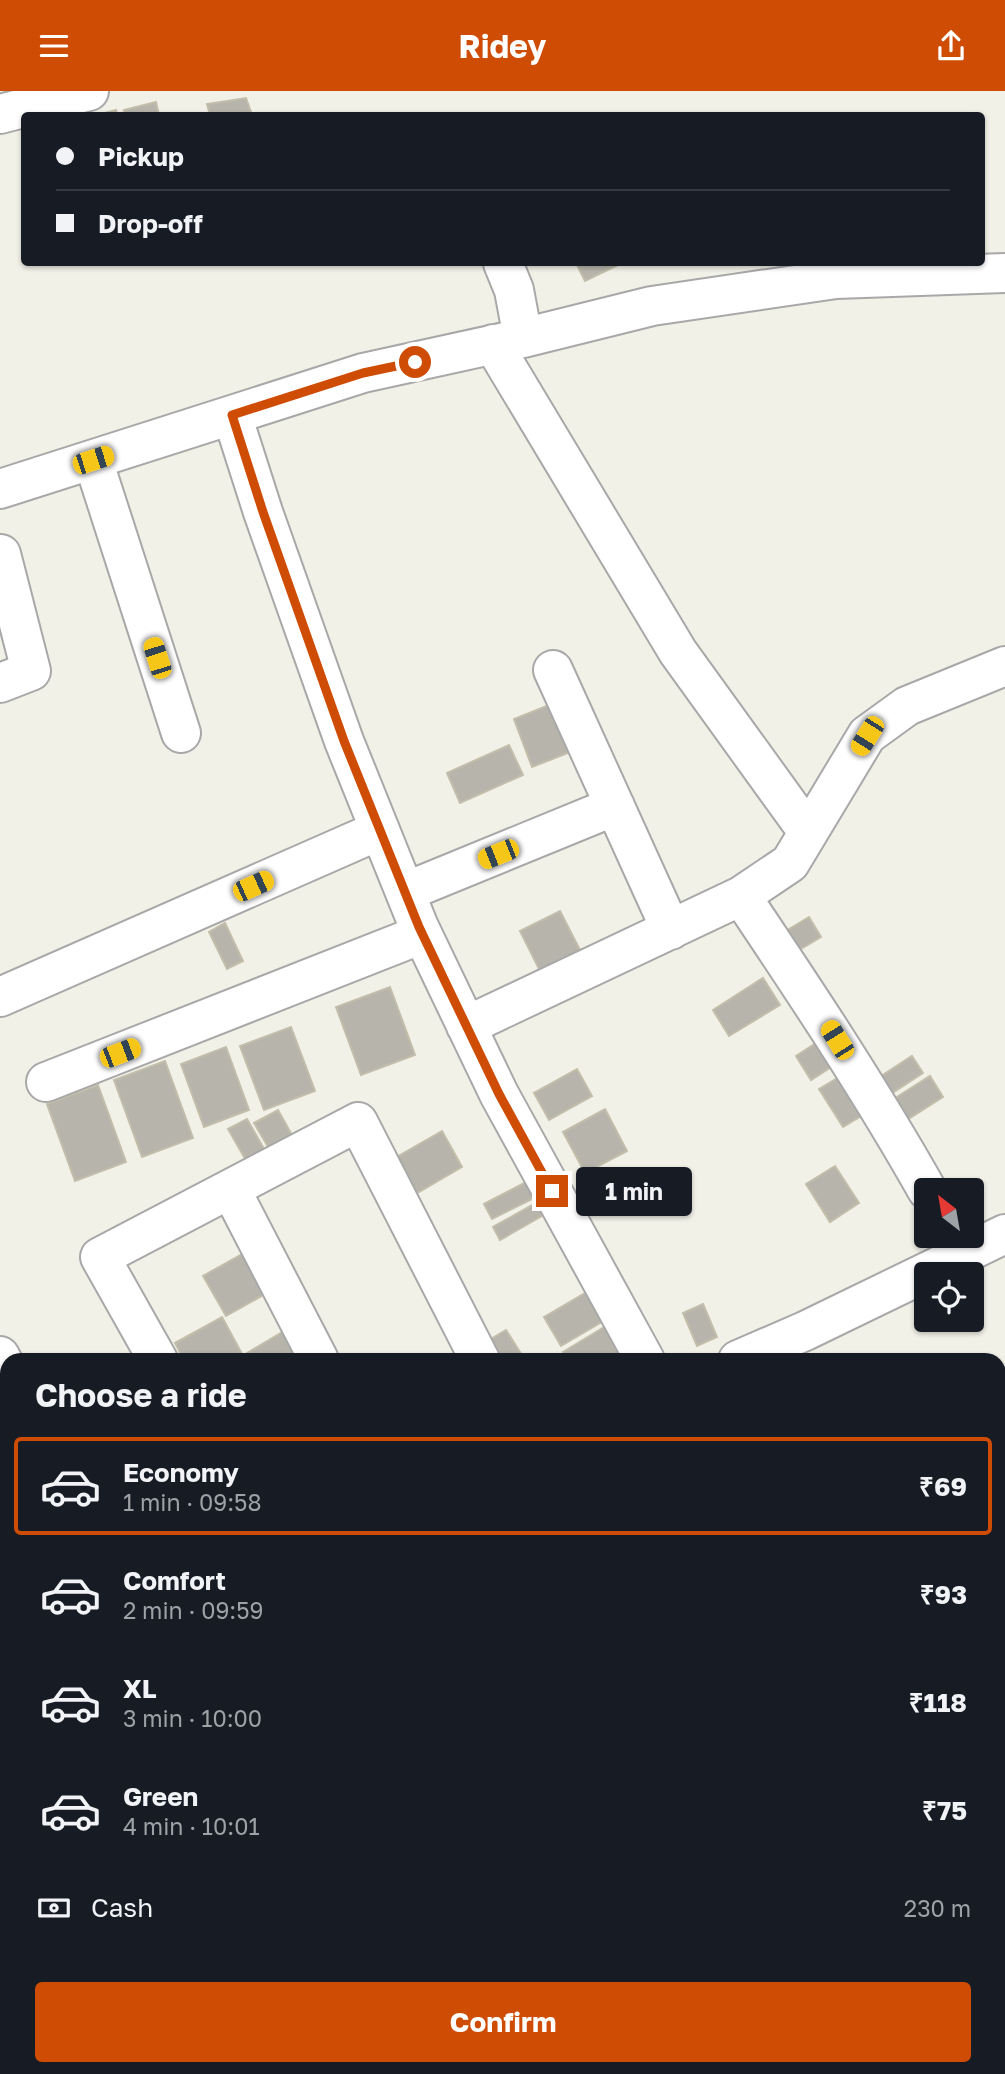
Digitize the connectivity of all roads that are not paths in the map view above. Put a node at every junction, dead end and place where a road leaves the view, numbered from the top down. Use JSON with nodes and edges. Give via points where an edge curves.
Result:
{"nodes":[{"id":1,"x":89,"y":91,"type":"edge"},
{"id":2,"x":7,"y":105,"type":"edge"},
{"id":3,"x":504,"y":266,"type":"edge"},
{"id":4,"x":1005,"y":273,"type":"edge"},
{"id":5,"x":508,"y":341,"type":"junction"},
{"id":6,"x":232,"y":415,"type":"junction"},
{"id":7,"x":93,"y":460,"type":"junction"},
{"id":8,"x":0,"y":489,"type":"edge"},
{"id":9,"x":0,"y":554,"type":"edge"},
{"id":10,"x":1005,"y":666,"type":"edge"},
{"id":11,"x":553,"y":670,"type":"dead end"},
{"id":12,"x":0,"y":683,"type":"edge"},
{"id":13,"x":181,"y":733,"type":"dead end"},
{"id":14,"x":615,"y":806,"type":"junction"},
{"id":15,"x":380,"y":831,"type":"junction"},
{"id":16,"x":808,"y":832,"type":"junction"},
{"id":17,"x":405,"y":892,"type":"junction"},
{"id":18,"x":741,"y":896,"type":"junction"},
{"id":19,"x":671,"y":930,"type":"junction"},
{"id":20,"x":422,"y":935,"type":"junction"},
{"id":21,"x":0,"y":997,"type":"edge"},
{"id":22,"x":466,"y":1026,"type":"junction"},
{"id":23,"x":46,"y":1082,"type":"dead end"},
{"id":24,"x":920,"y":1178,"type":"edge"},
{"id":25,"x":231,"y":1190,"type":"junction"},
{"id":26,"x":1005,"y":1234,"type":"edge"},
{"id":27,"x":984,"y":1239,"type":"edge"},
{"id":28,"x":953,"y":1248,"type":"edge"},
{"id":29,"x":154,"y":1353,"type":"edge"},
{"id":30,"x":315,"y":1353,"type":"edge"},
{"id":31,"x":476,"y":1353,"type":"edge"},
{"id":32,"x":641,"y":1353,"type":"edge"},
{"id":33,"x":754,"y":1353,"type":"edge"}],
"edges":[{"from":1,"to":2,"type":"street"},
{"from":3,"to":5,"type":"street","via":[[514,291]]},
{"from":4,"to":5,"type":"street","via":[[836,279],[652,306]]},
{"from":5,"to":6,"type":"street","via":[[363,373]]},
{"from":5,"to":16,"type":"street","via":[[678,652]]},
{"from":6,"to":7,"type":"street"},
{"from":6,"to":15,"type":"street","via":[[344,741]]},
{"from":7,"to":8,"type":"street"},
{"from":7,"to":13,"type":"street"},
{"from":9,"to":12,"type":"street","via":[[31,671]]},
{"from":10,"to":16,"type":"street","via":[[907,706],[867,736]]},
{"from":11,"to":14,"type":"street"},
{"from":14,"to":17,"type":"street"},
{"from":14,"to":19,"type":"street"},
{"from":15,"to":17,"type":"street"},
{"from":15,"to":21,"type":"street"},
{"from":16,"to":18,"type":"street","via":[[790,863]]},
{"from":17,"to":20,"type":"street"},
{"from":18,"to":19,"type":"street"},
{"from":18,"to":24,"type":"street","via":[[837,1040]]},
{"from":19,"to":22,"type":"street"},
{"from":20,"to":22,"type":"street"},
{"from":20,"to":23,"type":"street"},
{"from":22,"to":32,"type":"street"},
{"from":25,"to":29,"type":"street","via":[[100,1257]]},
{"from":25,"to":30,"type":"street"},
{"from":25,"to":31,"type":"street","via":[[358,1122]]},
{"from":26,"to":27,"type":"street"},
{"from":28,"to":33,"type":"street","via":[[805,1331]]}]}
